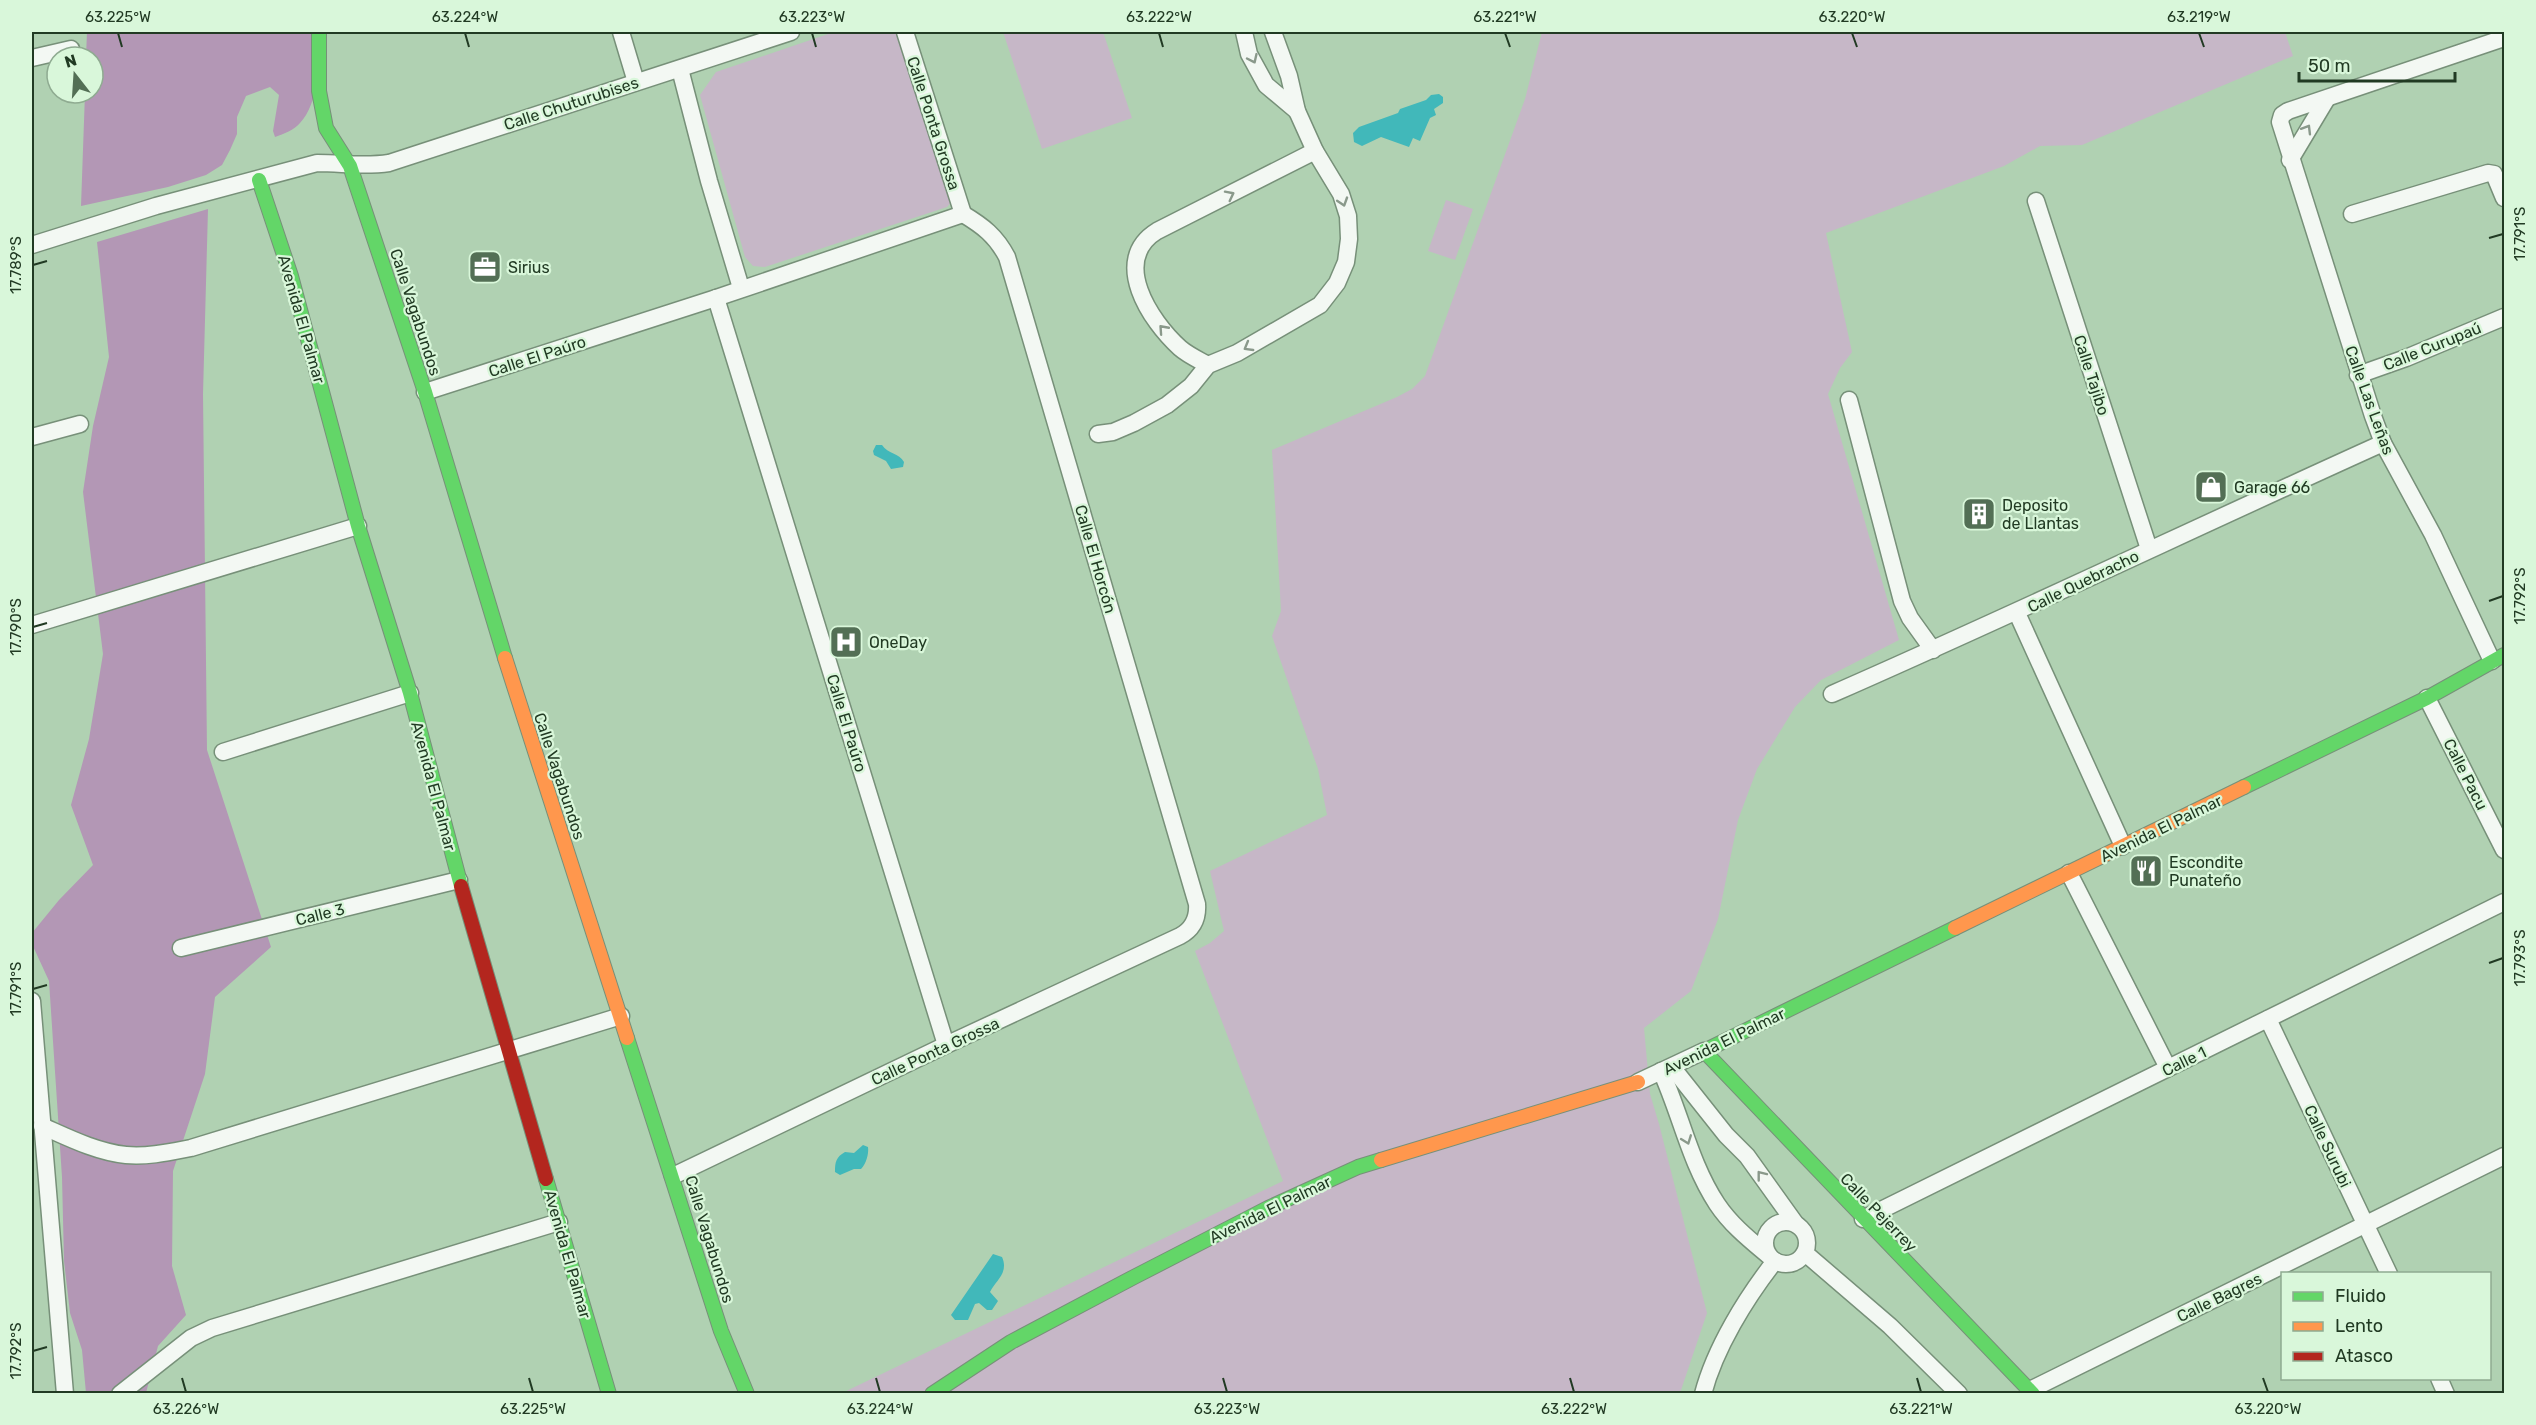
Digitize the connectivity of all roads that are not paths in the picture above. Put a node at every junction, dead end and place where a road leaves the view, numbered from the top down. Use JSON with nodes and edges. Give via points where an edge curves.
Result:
{"nodes":[{"id":1,"x":319,"y":32,"type":"edge"},
{"id":2,"x":621,"y":32,"type":"edge"},
{"id":3,"x":791,"y":32,"type":"edge"},
{"id":4,"x":904,"y":32,"type":"edge"},
{"id":5,"x":1244,"y":32,"type":"edge"},
{"id":6,"x":1273,"y":32,"type":"edge"},
{"id":7,"x":2505,"y":38,"type":"edge"},
{"id":8,"x":680,"y":69,"type":"junction"},
{"id":9,"x":636,"y":82,"type":"junction"},
{"id":10,"x":2326,"y":100,"type":"junction"},
{"id":11,"x":1297,"y":111,"type":"junction"},
{"id":12,"x":1315,"y":151,"type":"junction"},
{"id":13,"x":2290,"y":160,"type":"junction"},
{"id":14,"x":350,"y":166,"type":"junction"},
{"id":15,"x":259,"y":180,"type":"junction"},
{"id":16,"x":2505,"y":198,"type":"edge"},
{"id":17,"x":2036,"y":201,"type":"dead end"},
{"id":18,"x":963,"y":214,"type":"junction"},
{"id":19,"x":2352,"y":214,"type":"dead end"},
{"id":20,"x":32,"y":245,"type":"edge"},
{"id":21,"x":741,"y":288,"type":"junction"},
{"id":22,"x":716,"y":298,"type":"junction"},
{"id":23,"x":2505,"y":317,"type":"edge"},
{"id":24,"x":1208,"y":365,"type":"junction"},
{"id":25,"x":2358,"y":375,"type":"junction"},
{"id":26,"x":425,"y":392,"type":"junction"},
{"id":27,"x":1849,"y":400,"type":"dead end"},
{"id":28,"x":80,"y":424,"type":"dead end"},
{"id":29,"x":1098,"y":434,"type":"dead end"},
{"id":30,"x":32,"y":437,"type":"edge"},
{"id":31,"x":2383,"y":443,"type":"junction"},
{"id":32,"x":358,"y":526,"type":"junction"},
{"id":33,"x":2149,"y":549,"type":"junction"},
{"id":34,"x":2017,"y":612,"type":"junction"},
{"id":35,"x":32,"y":625,"type":"edge"},
{"id":36,"x":1933,"y":650,"type":"junction"},
{"id":37,"x":2498,"y":658,"type":"edge"},
{"id":38,"x":410,"y":693,"type":"junction"},
{"id":39,"x":1832,"y":694,"type":"dead end"},
{"id":40,"x":2427,"y":698,"type":"junction"},
{"id":41,"x":223,"y":752,"type":"dead end"},
{"id":42,"x":2124,"y":846,"type":"junction"},
{"id":43,"x":2505,"y":850,"type":"edge"},
{"id":44,"x":2069,"y":873,"type":"junction"},
{"id":45,"x":459,"y":880,"type":"junction"},
{"id":46,"x":2505,"y":902,"type":"edge"},
{"id":47,"x":1194,"y":923,"type":"joint"},
{"id":48,"x":180,"y":948,"type":"dead end"},
{"id":49,"x":32,"y":1001,"type":"edge"},
{"id":50,"x":621,"y":1016,"type":"junction"},
{"id":51,"x":2268,"y":1019,"type":"junction"},
{"id":52,"x":946,"y":1045,"type":"junction"},
{"id":53,"x":508,"y":1051,"type":"junction"},
{"id":54,"x":1704,"y":1051,"type":"junction"},
{"id":55,"x":2168,"y":1068,"type":"junction"},
{"id":56,"x":1666,"y":1069,"type":"junction"},
{"id":57,"x":1638,"y":1082,"type":"joint"},
{"id":58,"x":42,"y":1126,"type":"junction"},
{"id":59,"x":2505,"y":1156,"type":"edge"},
{"id":60,"x":673,"y":1176,"type":"junction"},
{"id":61,"x":39,"y":1193,"type":"edge"},
{"id":62,"x":1863,"y":1219,"type":"junction"},
{"id":63,"x":559,"y":1222,"type":"junction"},
{"id":64,"x":1795,"y":1223,"type":"junction"},
{"id":65,"x":2366,"y":1225,"type":"junction"},
{"id":66,"x":1805,"y":1253,"type":"junction"},
{"id":67,"x":1772,"y":1259,"type":"junction"},
{"id":68,"x":2388,"y":1272,"type":"edge"},
{"id":69,"x":2440,"y":1380,"type":"edge"},
{"id":70,"x":2031,"y":1392,"type":"edge"},
{"id":71,"x":65,"y":1394,"type":"edge"},
{"id":72,"x":120,"y":1394,"type":"edge"},
{"id":73,"x":609,"y":1394,"type":"edge"},
{"id":74,"x":747,"y":1394,"type":"edge"},
{"id":75,"x":932,"y":1394,"type":"edge"},
{"id":76,"x":1703,"y":1394,"type":"edge"},
{"id":77,"x":1959,"y":1394,"type":"edge"},
{"id":78,"x":2446,"y":1394,"type":"edge"}],
"edges":[{"from":1,"to":14,"type":"street","name":"Calle Vagabundos","via":[[319,91],[326,128]]},
{"from":2,"to":9,"type":"street"},
{"from":3,"to":8,"type":"street","name":"Calle Chuturubises"},
{"from":4,"to":18,"type":"street","name":"Calle Ponta Grossa"},
{"from":5,"to":11,"type":"street","one_way":true,"via":[[1249,54],[1266,85]]},
{"from":6,"to":11,"type":"street"},
{"from":7,"to":10,"type":"street","name":"Calle Las Leñas"},
{"from":8,"to":9,"type":"street","name":"Calle Chuturubises"},
{"from":8,"to":21,"type":"street"},
{"from":9,"to":14,"type":"street","name":"Calle Chuturubises","via":[[389,163]]},
{"from":13,"to":10,"type":"street","one_way":true},
{"from":10,"to":13,"type":"street","name":"Calle Las Leñas","via":[[2282,115],[2280,122]]},
{"from":11,"to":12,"type":"street"},
{"from":12,"to":24,"type":"street","one_way":true,"via":[[1341,194],[1348,216],[1346,262],[1337,283],[1320,305],[1237,353]]},
{"from":24,"to":12,"type":"street","one_way":true,"via":[[1181,348],[1154,318],[1135,273],[1139,248],[1157,231]]},
{"from":13,"to":25,"type":"street","name":"Calle Las Leñas"},
{"from":14,"to":15,"type":"street","name":"Calle Chuturubises","via":[[317,163]]},
{"from":14,"to":26,"type":"street","name":"Calle Vagabundos"},
{"from":15,"to":20,"type":"street","name":"Calle Chuturubises","via":[[156,206]]},
{"from":15,"to":32,"type":"street","name":"Avenida El Palmar","via":[[291,276]]},
{"from":16,"to":19,"type":"street","via":[[2494,174],[2488,173]]},
{"from":17,"to":33,"type":"street","name":"Calle Tajibo"},
{"from":18,"to":21,"type":"street","name":"Calle El Paúro"},
{"from":18,"to":47,"type":"street","name":"Calle El Horcón","via":[[991,233],[1007,257],[1197,904]]},
{"from":21,"to":22,"type":"street","name":"Calle El Paúro"},
{"from":22,"to":26,"type":"street","name":"Calle El Paúro"},
{"from":22,"to":52,"type":"street","name":"Calle El Paúro"},
{"from":23,"to":25,"type":"street","name":"Calle Curupaú"},
{"from":24,"to":29,"type":"street","via":[[1191,386],[1167,405],[1113,432]]},
{"from":25,"to":31,"type":"street","name":"Calle Las Leñas"},
{"from":26,"to":50,"type":"street","name":"Calle Vagabundos","via":[[518,701]]},
{"from":27,"to":36,"type":"street","via":[[1902,601]]},
{"from":28,"to":30,"type":"street"},
{"from":31,"to":33,"type":"street","name":"Calle Quebracho"},
{"from":31,"to":37,"type":"street","name":"Calle Las Leñas"},
{"from":32,"to":35,"type":"street"},
{"from":32,"to":38,"type":"street","name":"Avenida El Palmar"},
{"from":33,"to":34,"type":"street","name":"Calle Quebracho"},
{"from":34,"to":36,"type":"street"},
{"from":34,"to":42,"type":"street","name":"Calle Quebracho"},
{"from":36,"to":39,"type":"street"},
{"from":37,"to":40,"type":"street","name":"Avenida El Palmar"},
{"from":38,"to":41,"type":"street"},
{"from":38,"to":45,"type":"street","name":"Avenida El Palmar"},
{"from":40,"to":42,"type":"street","name":"Avenida El Palmar"},
{"from":40,"to":43,"type":"street","name":"Calle Pacu"},
{"from":42,"to":44,"type":"street","name":"Avenida El Palmar"},
{"from":44,"to":54,"type":"street","name":"Avenida El Palmar"},
{"from":44,"to":55,"type":"street"},
{"from":45,"to":48,"type":"street","name":"Calle 3"},
{"from":45,"to":53,"type":"street","name":"Avenida El Palmar"},
{"from":46,"to":51,"type":"street","name":"Calle 1"},
{"from":47,"to":52,"type":"street","name":"Calle Ponta Grossa","via":[[1180,936]]},
{"from":49,"to":58,"type":"street"},
{"from":50,"to":53,"type":"street"},
{"from":50,"to":60,"type":"street","name":"Calle Vagabundos"},
{"from":51,"to":55,"type":"street","name":"Calle 1"},
{"from":51,"to":65,"type":"street","name":"Calle Surubi"},
{"from":52,"to":60,"type":"street","name":"Calle Ponta Grossa"},
{"from":53,"to":58,"type":"street","via":[[191,1148],[160,1154],[127,1155],[83,1144]]},
{"from":53,"to":63,"type":"street","name":"Avenida El Palmar"},
{"from":54,"to":56,"type":"street","name":"Avenida El Palmar"},
{"from":54,"to":62,"type":"street","name":"Calle Pejerrey"},
{"from":55,"to":62,"type":"street","name":"Calle 1"},
{"from":56,"to":57,"type":"street","name":"Avenida El Palmar"},
{"from":64,"to":56,"type":"street","one_way":true,"via":[[1747,1156]]},
{"from":56,"to":67,"type":"street","one_way":true,"via":[[1699,1170],[1716,1203],[1736,1228]]},
{"from":57,"to":75,"type":"street","name":"Avenida El Palmar","via":[[1358,1167],[1268,1208],[1011,1342]]},
{"from":58,"to":61,"type":"street"},
{"from":59,"to":65,"type":"street","name":"Calle Bagres"},
{"from":60,"to":74,"type":"street","name":"Calle Vagabundos","via":[[732,1361]]},
{"from":61,"to":71,"type":"street"},
{"from":62,"to":70,"type":"street","name":"Calle Pejerrey"},
{"from":63,"to":72,"type":"street","via":[[212,1328],[191,1338]]},
{"from":63,"to":73,"type":"street","name":"Avenida El Palmar"},
{"from":64,"to":66,"type":"street","via":[[1806,1233]]},
{"from":64,"to":67,"type":"street","via":[[1779,1222],[1767,1233],[1766,1249]]},
{"from":65,"to":68,"type":"street","name":"Calle Surubi"},
{"from":65,"to":70,"type":"street","name":"Calle Bagres"},
{"from":66,"to":67,"type":"street","via":[[1792,1264]]},
{"from":66,"to":77,"type":"street","via":[[1890,1326]]},
{"from":67,"to":76,"type":"street","via":[[1720,1350]]},
{"from":69,"to":78,"type":"street"}]}
